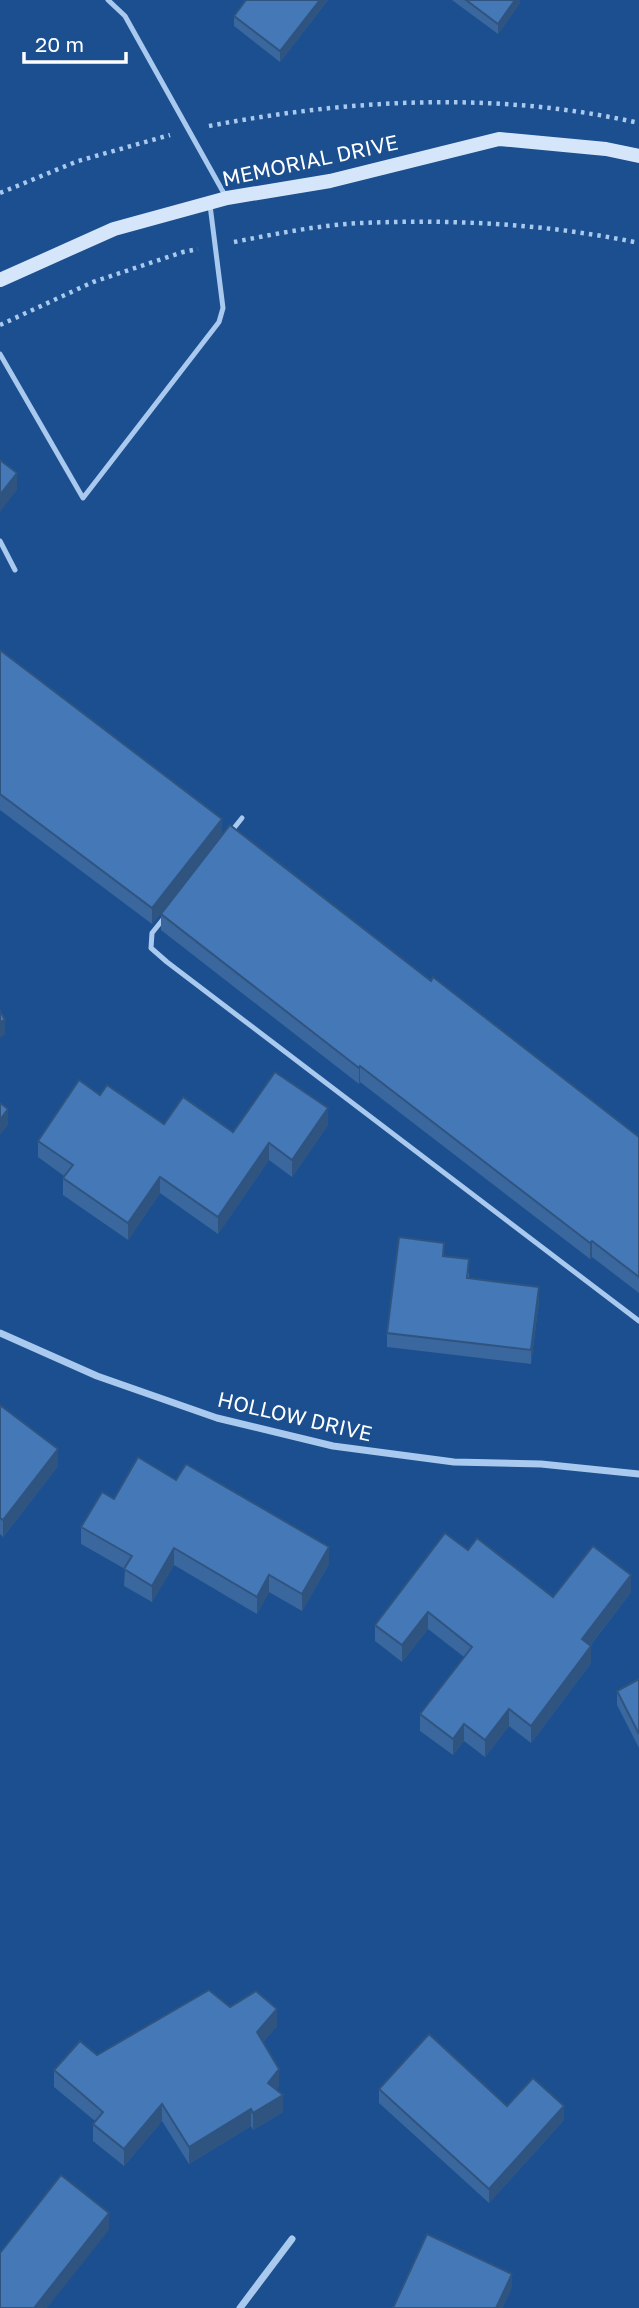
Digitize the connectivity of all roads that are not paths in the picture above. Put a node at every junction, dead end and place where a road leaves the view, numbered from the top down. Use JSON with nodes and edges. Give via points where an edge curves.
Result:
{"nodes":[{"id":1,"x":108,"y":0,"type":"edge"},
{"id":2,"x":639,"y":156,"type":"edge"},
{"id":3,"x":227,"y":198,"type":"junction"},
{"id":4,"x":209,"y":202,"type":"junction"},
{"id":5,"x":0,"y":280,"type":"edge"},
{"id":6,"x":0,"y":354,"type":"edge"},
{"id":7,"x":0,"y":541,"type":"edge"},
{"id":8,"x":15,"y":570,"type":"dead end"},
{"id":9,"x":242,"y":818,"type":"dead end"},
{"id":10,"x":226,"y":839,"type":"edge"},
{"id":11,"x":169,"y":912,"type":"edge"},
{"id":12,"x":639,"y":1321,"type":"edge"},
{"id":13,"x":0,"y":1333,"type":"edge"},
{"id":14,"x":639,"y":1474,"type":"edge"},
{"id":15,"x":292,"y":2239,"type":"dead end"},
{"id":16,"x":240,"y":2308,"type":"edge"}],
"edges":[{"from":1,"to":3,"type":"lane","via":[[125,16]]},
{"from":2,"to":3,"type":"main road","name":"MEMORIAL DRIVE","via":[[499,139],[330,181]]},
{"from":3,"to":4,"type":"main road","name":"MEMORIAL DRIVE"},
{"from":4,"to":5,"type":"main road","name":"MEMORIAL DRIVE","via":[[114,229]]},
{"from":4,"to":6,"type":"lane","via":[[223,308],[219,322],[83,498]]},
{"from":7,"to":8,"type":"lane"},
{"from":9,"to":10,"type":"lane"},
{"from":11,"to":12,"type":"lane","via":[[152,933],[151,947],[167,962]]},
{"from":13,"to":14,"type":"street","name":"HOLLOW DRIVE","via":[[97,1376],[217,1418],[333,1446],[454,1462],[541,1464]]},
{"from":15,"to":16,"type":"street"}]}
